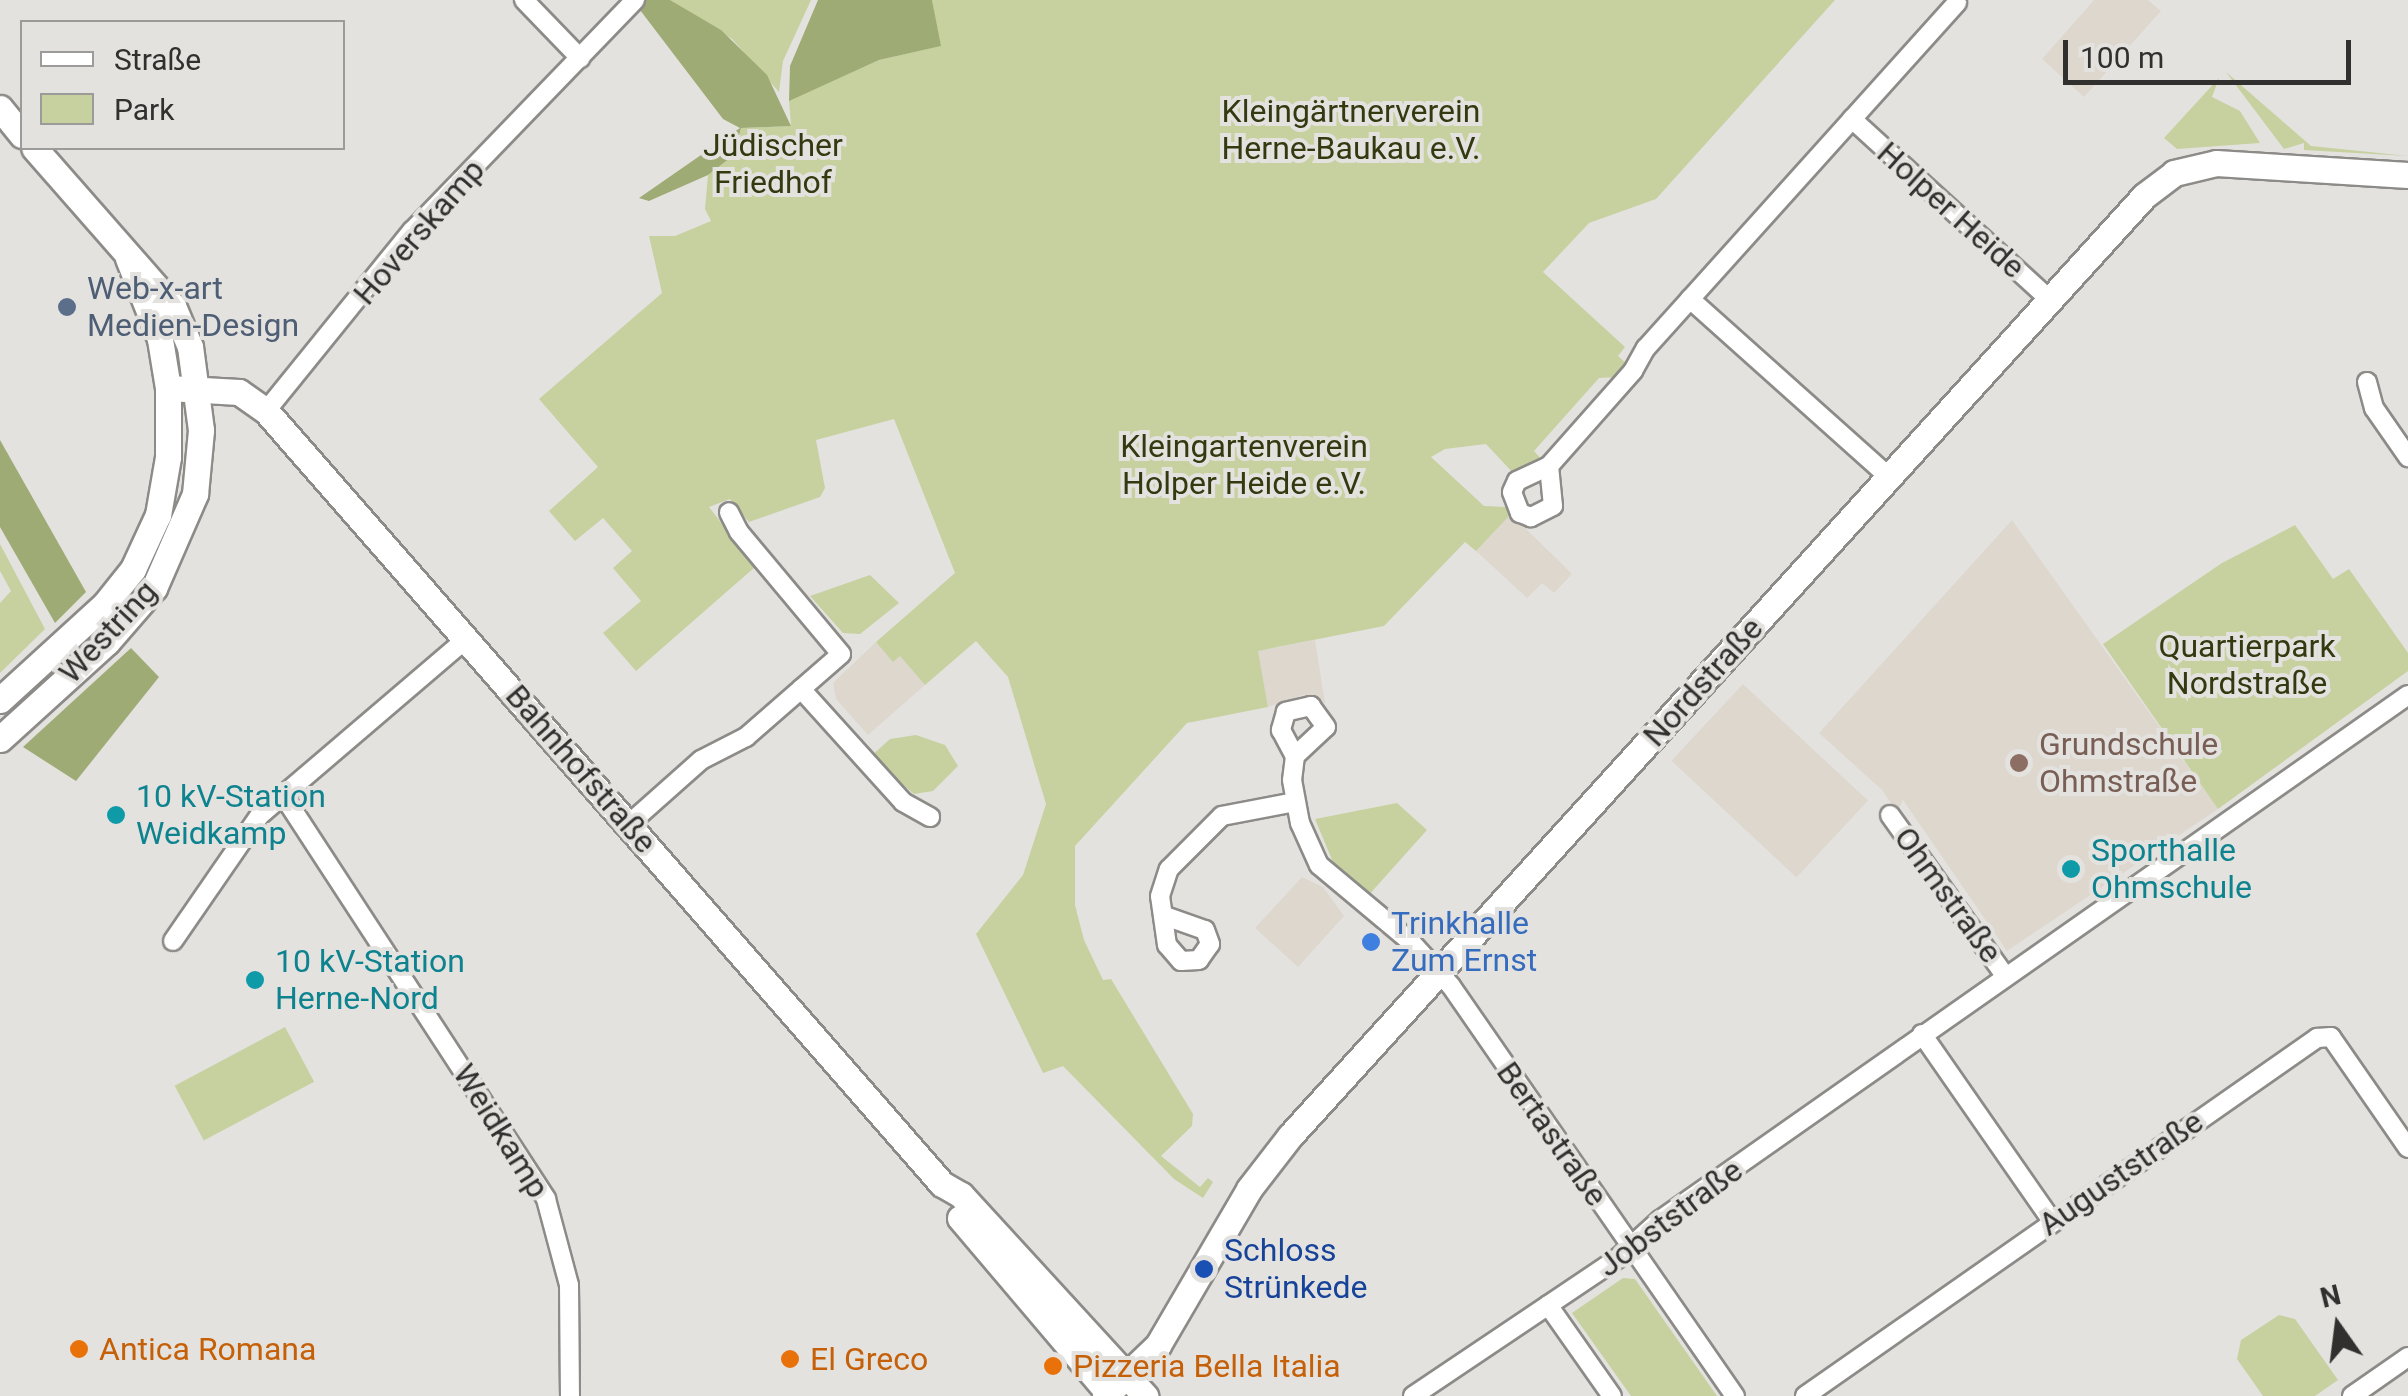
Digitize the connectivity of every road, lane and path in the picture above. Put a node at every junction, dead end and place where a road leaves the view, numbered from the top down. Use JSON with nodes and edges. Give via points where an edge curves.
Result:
{"nodes":[{"id":1,"x":524,"y":0,"type":"edge"},
{"id":2,"x":635,"y":0,"type":"edge"},
{"id":3,"x":1957,"y":2,"type":"edge"},
{"id":4,"x":580,"y":58,"type":"junction"},
{"id":5,"x":0,"y":108,"type":"edge"},
{"id":6,"x":1852,"y":120,"type":"junction"},
{"id":7,"x":20,"y":133,"type":"edge"},
{"id":8,"x":36,"y":150,"type":"edge"},
{"id":9,"x":2408,"y":175,"type":"edge"},
{"id":10,"x":128,"y":258,"type":"junction"},
{"id":11,"x":1690,"y":299,"type":"junction"},
{"id":12,"x":2050,"y":300,"type":"junction"},
{"id":13,"x":2367,"y":382,"type":"dead end"},
{"id":14,"x":168,"y":388,"type":"junction"},
{"id":15,"x":199,"y":389,"type":"junction"},
{"id":16,"x":266,"y":412,"type":"junction"},
{"id":17,"x":2408,"y":456,"type":"edge"},
{"id":18,"x":1549,"y":466,"type":"dead end"},
{"id":19,"x":1889,"y":477,"type":"junction"},
{"id":20,"x":729,"y":512,"type":"dead end"},
{"id":21,"x":467,"y":638,"type":"junction"},
{"id":22,"x":801,"y":689,"type":"junction"},
{"id":23,"x":2408,"y":695,"type":"edge"},
{"id":24,"x":0,"y":700,"type":"edge"},
{"id":25,"x":0,"y":740,"type":"edge"},
{"id":26,"x":1296,"y":756,"type":"dead end"},
{"id":27,"x":283,"y":795,"type":"junction"},
{"id":28,"x":1295,"y":802,"type":"junction"},
{"id":29,"x":1890,"y":814,"type":"dead end"},
{"id":30,"x":930,"y":817,"type":"dead end"},
{"id":31,"x":629,"y":824,"type":"junction"},
{"id":32,"x":1165,"y":916,"type":"dead end"},
{"id":33,"x":174,"y":941,"type":"dead end"},
{"id":34,"x":1437,"y":971,"type":"junction"},
{"id":35,"x":2006,"y":976,"type":"junction"},
{"id":36,"x":1922,"y":1034,"type":"junction"},
{"id":37,"x":2408,"y":1148,"type":"edge"},
{"id":38,"x":2052,"y":1221,"type":"junction"},
{"id":39,"x":1631,"y":1247,"type":"junction"},
{"id":40,"x":1548,"y":1305,"type":"junction"},
{"id":41,"x":2408,"y":1358,"type":"edge"},
{"id":42,"x":1120,"y":1392,"type":"edge"},
{"id":43,"x":570,"y":1396,"type":"edge"},
{"id":44,"x":1413,"y":1396,"type":"edge"},
{"id":45,"x":1612,"y":1396,"type":"edge"},
{"id":46,"x":1734,"y":1396,"type":"edge"},
{"id":47,"x":1804,"y":1396,"type":"edge"},
{"id":48,"x":2352,"y":1396,"type":"edge"}],
"edges":[{"from":1,"to":4,"type":"street"},
{"from":2,"to":4,"type":"street","name":"Hoverskamp"},
{"from":3,"to":6,"type":"street","name":"Holper Heide"},
{"from":4,"to":16,"type":"street","name":"Hoverskamp","via":[[412,232]]},
{"from":5,"to":7,"type":"street"},
{"from":6,"to":11,"type":"street","name":"Holper Heide"},
{"from":6,"to":12,"type":"street","name":"Holper Heide"},
{"from":8,"to":10,"type":"street"},
{"from":9,"to":12,"type":"street","name":"Nordstraße","via":[[2216,163],[2174,173],[2144,196]]},
{"from":10,"to":14,"type":"street","name":"Westring","via":[[160,339]]},
{"from":10,"to":15,"type":"street","via":[[148,272],[173,306]]},
{"from":11,"to":18,"type":"street","name":"Holper Heide"},
{"from":11,"to":19,"type":"street"},
{"from":12,"to":19,"type":"street","name":"Nordstraße"},
{"from":13,"to":17,"type":"street","via":[[2374,408]]},
{"from":14,"to":15,"type":"street","name":"Bahnhofstraße"},
{"from":14,"to":24,"type":"street","name":"Westring","via":[[168,456],[158,515],[133,570]]},
{"from":15,"to":16,"type":"street","name":"Bahnhofstraße","via":[[239,392]]},
{"from":15,"to":25,"type":"street","name":"Westring","via":[[196,494],[172,557],[107,642]]},
{"from":16,"to":21,"type":"street","name":"Bahnhofstraße"},
{"from":19,"to":34,"type":"street","name":"Nordstraße"},
{"from":20,"to":22,"type":"street","via":[[738,532],[841,654]]},
{"from":21,"to":27,"type":"street"},
{"from":21,"to":31,"type":"street","name":"Bahnhofstraße"},
{"from":22,"to":30,"type":"street","via":[[903,802]]},
{"from":22,"to":31,"type":"street","via":[[746,736],[702,760]]},
{"from":23,"to":35,"type":"street","name":"Jobststraße"},
{"from":26,"to":28,"type":"street"},
{"from":27,"to":33,"type":"street","via":[[249,830]]},
{"from":27,"to":43,"type":"street","name":"Weidkamp","via":[[546,1199],[570,1285]]},
{"from":28,"to":32,"type":"street","via":[[1222,816],[1169,869],[1160,896]]},
{"from":28,"to":34,"type":"street","name":"Bertastraße","via":[[1319,866]]},
{"from":29,"to":35,"type":"street","name":"Ohmstraße"},
{"from":31,"to":42,"type":"street","name":"Bahnhofstraße","via":[[942,1184],[961,1195]]},
{"from":34,"to":39,"type":"street","name":"Bertastraße"},
{"from":34,"to":42,"type":"street","name":"Nordstraße","via":[[1268,1162],[1175,1319]]},
{"from":35,"to":36,"type":"street","name":"Jobststraße"},
{"from":36,"to":38,"type":"street"},
{"from":36,"to":39,"type":"street","name":"Jobststraße"},
{"from":37,"to":38,"type":"street","name":"Auguststraße","via":[[2331,1037],[2317,1038]]},
{"from":38,"to":47,"type":"street","name":"Auguststraße"},
{"from":39,"to":40,"type":"street","name":"Jobststraße"},
{"from":39,"to":46,"type":"street","name":"Bertastraße"},
{"from":40,"to":44,"type":"street","name":"Jobststraße"},
{"from":40,"to":45,"type":"street"},
{"from":41,"to":48,"type":"street"}]}
